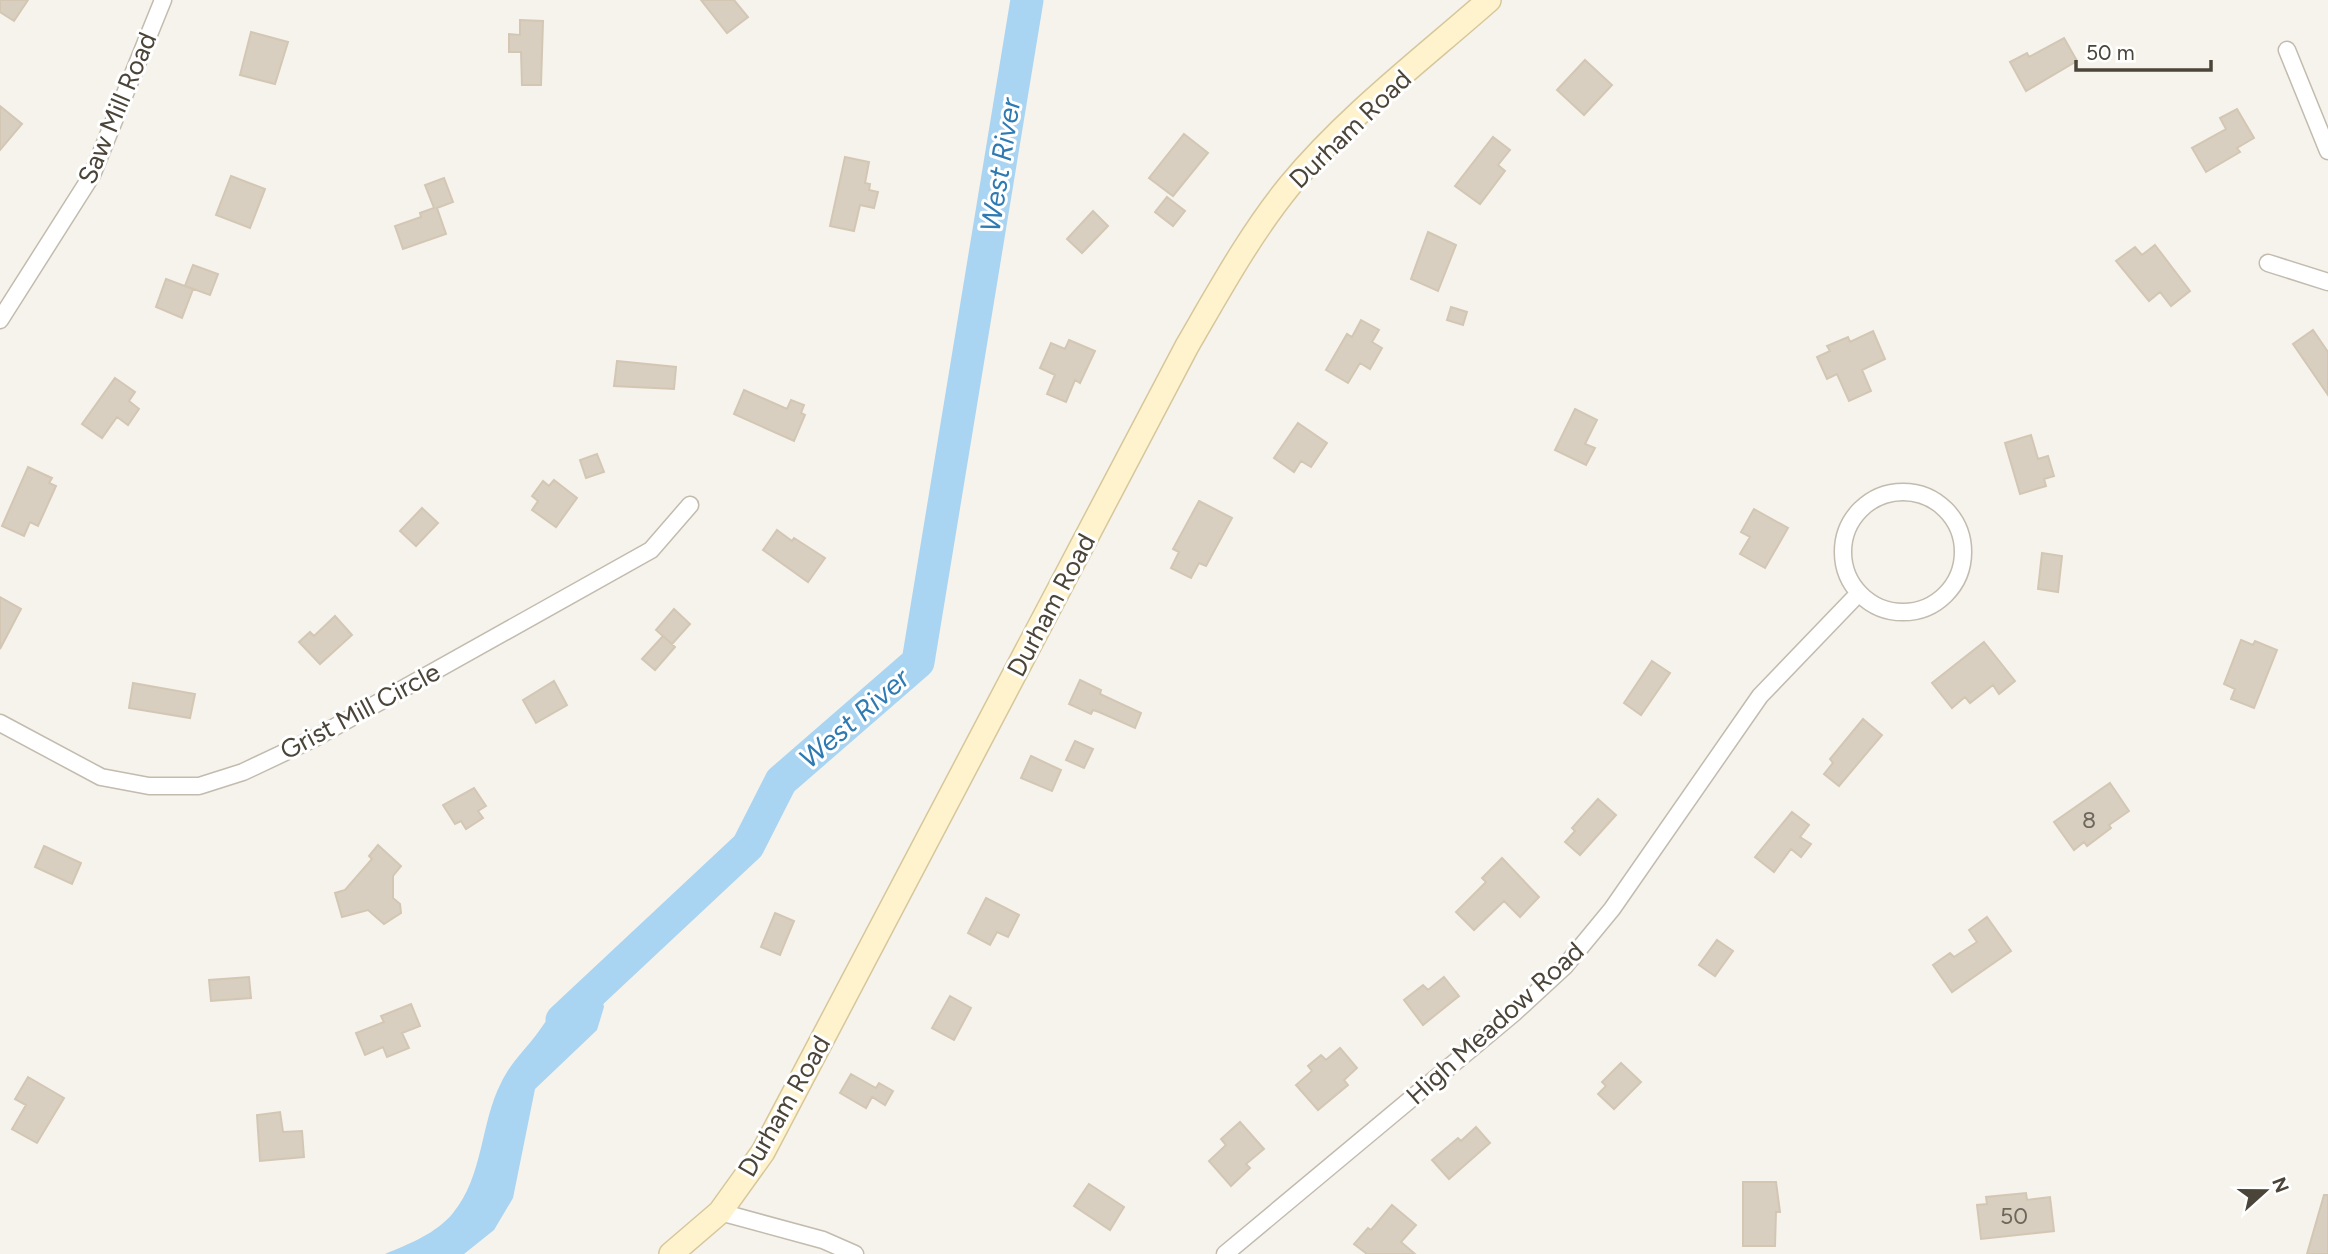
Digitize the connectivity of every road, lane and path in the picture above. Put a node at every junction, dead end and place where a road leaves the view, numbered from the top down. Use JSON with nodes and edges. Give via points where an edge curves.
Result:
{"nodes":[{"id":1,"x":163,"y":0,"type":"edge"},
{"id":2,"x":1489,"y":0,"type":"edge"},
{"id":3,"x":2287,"y":50,"type":"dead end"},
{"id":4,"x":2328,"y":151,"type":"edge"},
{"id":5,"x":2268,"y":263,"type":"dead end"},
{"id":6,"x":2328,"y":282,"type":"edge"},
{"id":7,"x":0,"y":320,"type":"edge"},
{"id":8,"x":690,"y":505,"type":"dead end"},
{"id":9,"x":1859,"y":593,"type":"junction"},
{"id":10,"x":0,"y":723,"type":"edge"},
{"id":11,"x":720,"y":1212,"type":"junction"},
{"id":12,"x":671,"y":1254,"type":"edge"},
{"id":13,"x":855,"y":1254,"type":"edge"},
{"id":14,"x":1225,"y":1254,"type":"edge"}],
"edges":[{"from":1,"to":7,"type":"street","name":"Saw Mill Road","via":[[92,175]]},
{"from":2,"to":11,"type":"main road","name":"Durham Road","via":[[1350,123],[1291,185],[1225,282],[763,1152]]},
{"from":3,"to":4,"type":"street"},
{"from":5,"to":6,"type":"street"},
{"from":8,"to":10,"type":"street","name":"Grist Mill Circle","via":[[651,550],[315,738],[243,772],[199,786],[149,786],[101,777]]},
{"from":9,"to":9,"type":"street","via":[[1847,572],[1843,548],[1850,525],[1865,506],[1887,495],[1910,493],[1933,501],[1951,517],[1961,538],[1962,564],[1942,598],[1919,610],[1893,612]]},
{"from":9,"to":14,"type":"street","name":"High Meadow Road","via":[[1760,696],[1612,909],[1565,966]]},
{"from":11,"to":12,"type":"main road","name":"Durham Road"},
{"from":11,"to":13,"type":"street","via":[[822,1240]]}]}
